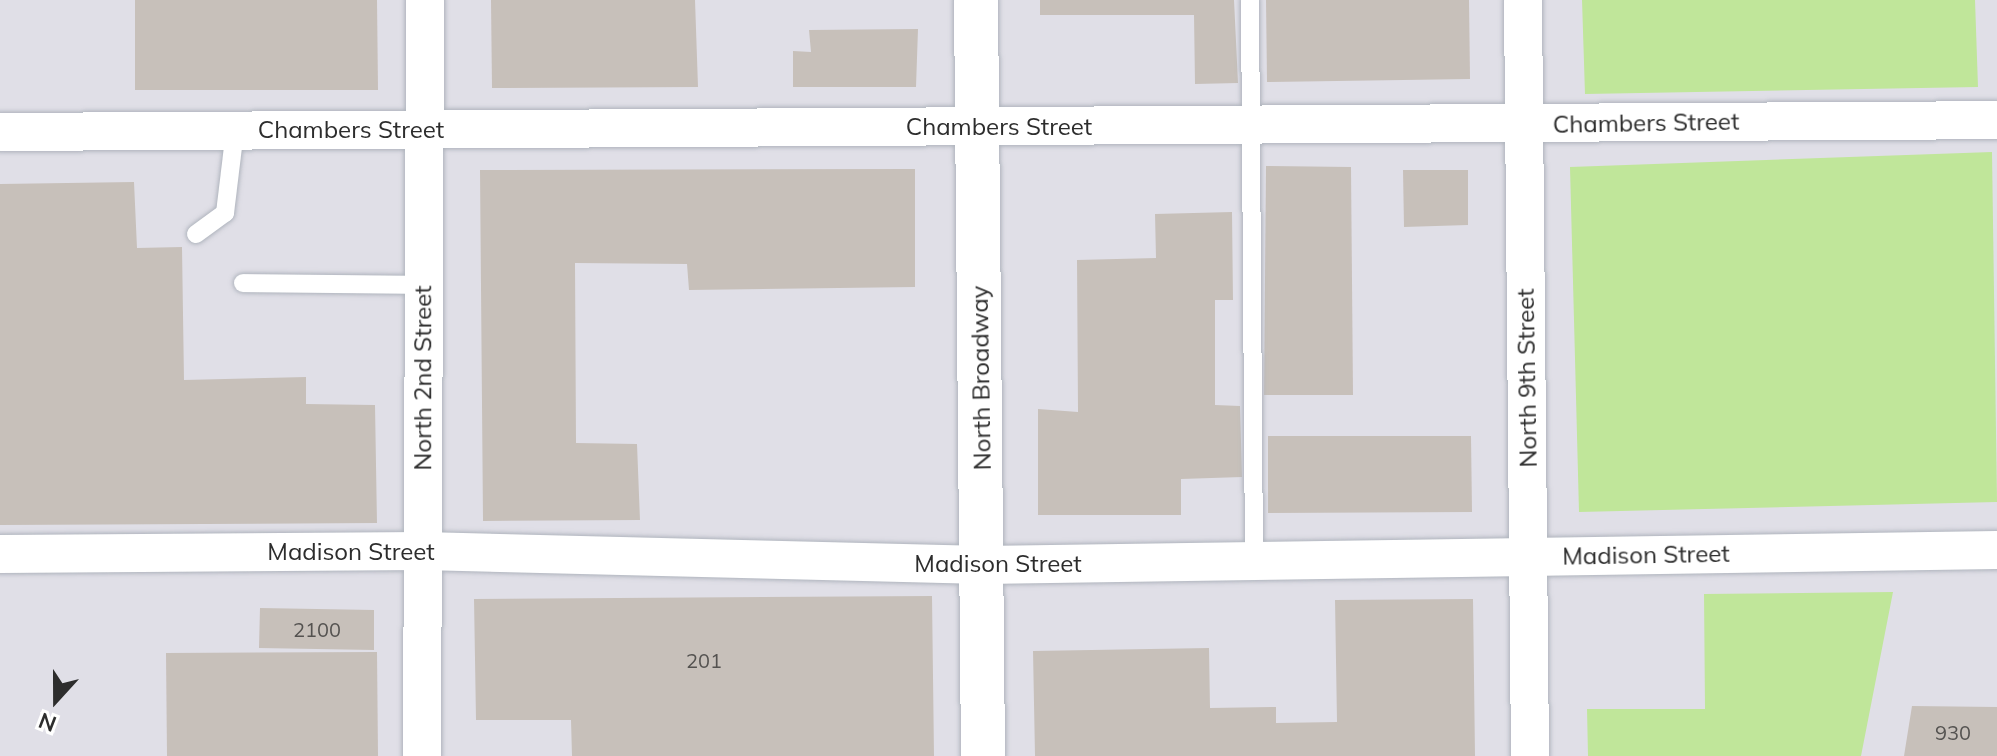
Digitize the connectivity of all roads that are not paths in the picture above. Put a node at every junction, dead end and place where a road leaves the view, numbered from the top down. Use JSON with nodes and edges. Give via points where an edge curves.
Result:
{"nodes":[{"id":1,"x":425,"y":0,"type":"edge"},
{"id":2,"x":976,"y":0,"type":"edge"},
{"id":3,"x":1250,"y":0,"type":"edge"},
{"id":4,"x":1523,"y":0,"type":"edge"},
{"id":5,"x":1997,"y":120,"type":"edge"},
{"id":6,"x":1524,"y":124,"type":"junction"},
{"id":7,"x":1253,"y":125,"type":"junction"},
{"id":8,"x":977,"y":127,"type":"junction"},
{"id":9,"x":424,"y":129,"type":"junction"},
{"id":10,"x":235,"y":130,"type":"junction"},
{"id":11,"x":0,"y":132,"type":"edge"},
{"id":12,"x":196,"y":234,"type":"dead end"},
{"id":13,"x":243,"y":283,"type":"dead end"},
{"id":14,"x":424,"y":285,"type":"junction"},
{"id":15,"x":1997,"y":550,"type":"edge"},
{"id":16,"x":423,"y":551,"type":"junction"},
{"id":17,"x":0,"y":554,"type":"edge"},
{"id":18,"x":1529,"y":557,"type":"junction"},
{"id":19,"x":1254,"y":563,"type":"junction"},
{"id":20,"x":984,"y":565,"type":"junction"},
{"id":21,"x":422,"y":756,"type":"edge"},
{"id":22,"x":983,"y":756,"type":"edge"},
{"id":23,"x":1530,"y":756,"type":"edge"}],
"edges":[{"from":1,"to":9,"type":"street","name":"North 2nd Street"},
{"from":2,"to":8,"type":"main road","name":"North Broadway"},
{"from":3,"to":7,"type":"lane"},
{"from":4,"to":6,"type":"street","name":"North 9th Street"},
{"from":5,"to":6,"type":"street","name":"Chambers Street"},
{"from":6,"to":7,"type":"street","name":"Chambers Street"},
{"from":6,"to":18,"type":"street","name":"North 9th Street"},
{"from":7,"to":8,"type":"street","name":"Chambers Street"},
{"from":7,"to":19,"type":"lane"},
{"from":8,"to":9,"type":"street","name":"Chambers Street"},
{"from":8,"to":20,"type":"main road","name":"North Broadway"},
{"from":9,"to":10,"type":"street","name":"Chambers Street"},
{"from":9,"to":14,"type":"street","name":"North 2nd Street"},
{"from":10,"to":11,"type":"street","name":"Chambers Street"},
{"from":10,"to":12,"type":"lane","via":[[225,213]]},
{"from":13,"to":14,"type":"lane"},
{"from":14,"to":16,"type":"street","name":"North 2nd Street"},
{"from":15,"to":18,"type":"street","name":"Madison Street"},
{"from":16,"to":17,"type":"street","name":"Madison Street"},
{"from":16,"to":20,"type":"street","name":"Madison Street"},
{"from":16,"to":21,"type":"street","name":"North 2nd Street"},
{"from":18,"to":19,"type":"street","name":"Madison Street"},
{"from":18,"to":23,"type":"street","name":"North 9th Street"},
{"from":19,"to":20,"type":"street","name":"Madison Street"},
{"from":20,"to":22,"type":"main road","name":"North Broadway"}]}
